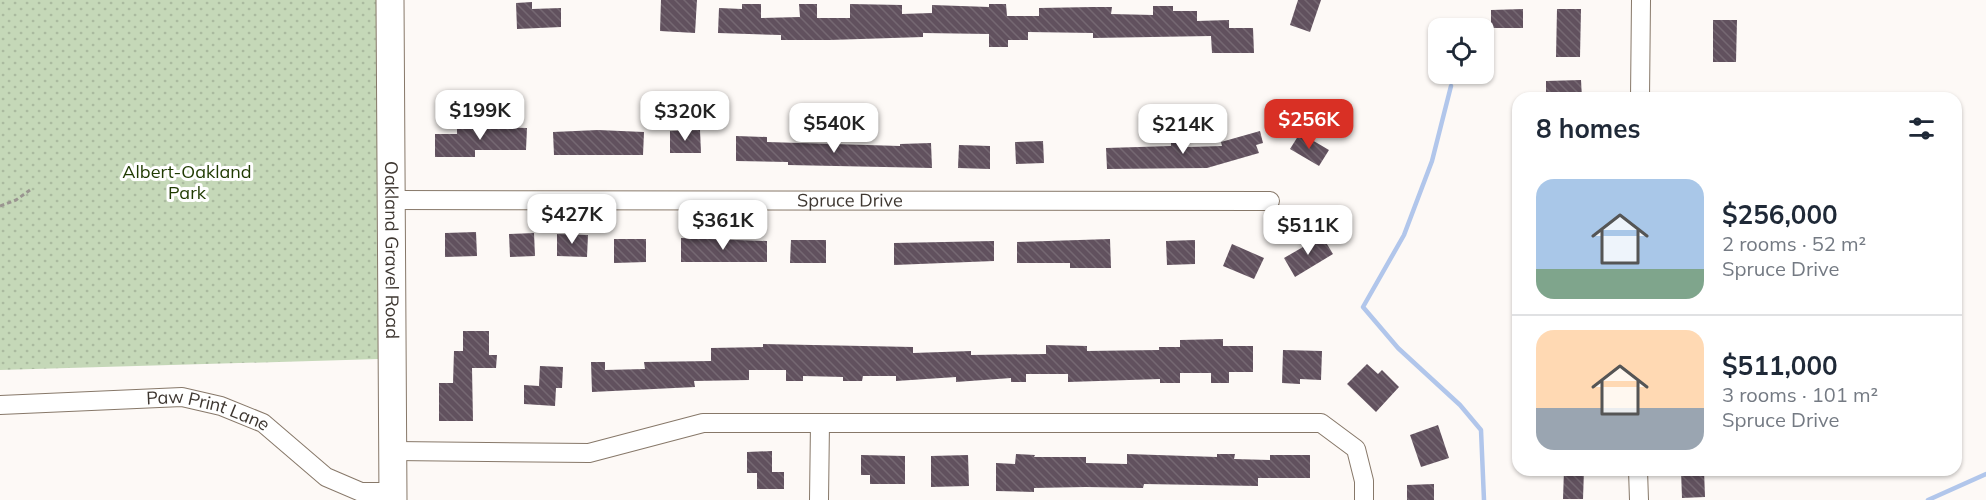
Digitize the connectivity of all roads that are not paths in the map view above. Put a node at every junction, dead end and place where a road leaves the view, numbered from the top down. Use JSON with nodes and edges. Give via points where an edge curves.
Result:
{"nodes":[{"id":1,"x":390,"y":0,"type":"edge"},
{"id":2,"x":1641,"y":0,"type":"edge"},
{"id":3,"x":1640,"y":92,"type":"edge"},
{"id":4,"x":392,"y":200,"type":"junction"},
{"id":5,"x":1270,"y":201,"type":"dead end"},
{"id":6,"x":0,"y":405,"type":"edge"},
{"id":7,"x":820,"y":423,"type":"junction"},
{"id":8,"x":394,"y":451,"type":"junction"},
{"id":9,"x":1638,"y":476,"type":"edge"},
{"id":10,"x":393,"y":496,"type":"edge"},
{"id":11,"x":819,"y":500,"type":"edge"},
{"id":12,"x":1364,"y":500,"type":"edge"},
{"id":13,"x":1639,"y":500,"type":"edge"}],
"edges":[{"from":1,"to":4,"type":"street","name":"Oakland Gravel Road"},
{"from":2,"to":3,"type":"street"},
{"from":4,"to":5,"type":"street","name":"Spruce Drive"},
{"from":4,"to":8,"type":"street","name":"Oakland Gravel Road"},
{"from":6,"to":10,"type":"street","name":"Paw Print Lane","via":[[182,397],[212,403],[263,423],[326,477],[361,492]]},
{"from":7,"to":8,"type":"street","via":[[703,423],[589,453]]},
{"from":7,"to":11,"type":"street"},
{"from":7,"to":12,"type":"street","via":[[1321,423],[1356,449]]},
{"from":8,"to":10,"type":"street","name":"Oakland Gravel Road"},
{"from":9,"to":13,"type":"street"}]}
